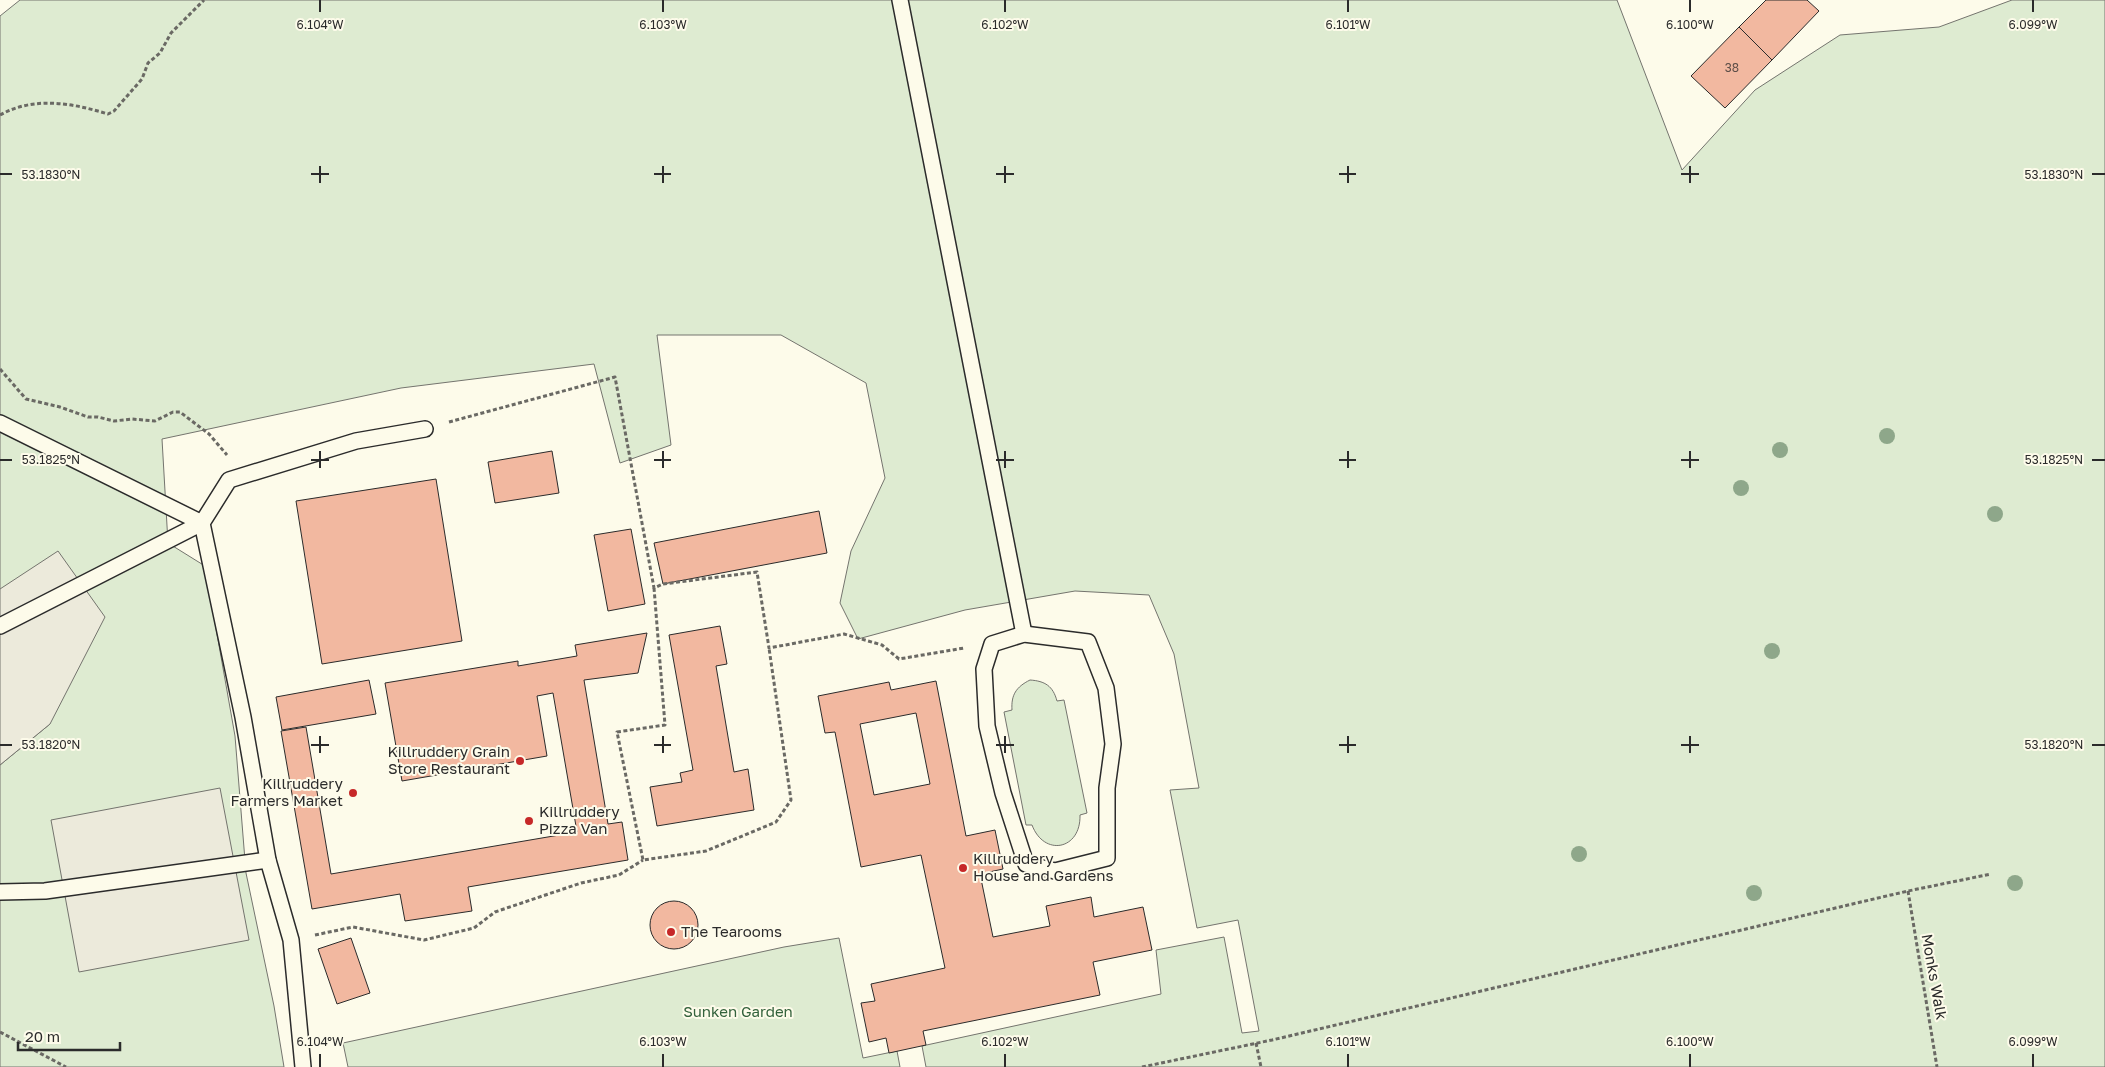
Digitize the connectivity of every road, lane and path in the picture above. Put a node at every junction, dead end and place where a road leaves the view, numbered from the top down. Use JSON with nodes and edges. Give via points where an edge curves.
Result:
{"nodes":[{"id":1,"x":204,"y":0,"type":"edge"},
{"id":2,"x":900,"y":0,"type":"edge"},
{"id":3,"x":0,"y":115,"type":"edge"},
{"id":4,"x":0,"y":369,"type":"edge"},
{"id":5,"x":0,"y":423,"type":"edge"},
{"id":6,"x":425,"y":429,"type":"joint"},
{"id":7,"x":243,"y":476,"type":"junction"},
{"id":8,"x":202,"y":523,"type":"junction"},
{"id":9,"x":654,"y":588,"type":"junction"},
{"id":10,"x":0,"y":626,"type":"edge"},
{"id":11,"x":1024,"y":634,"type":"junction"},
{"id":12,"x":992,"y":644,"type":"junction"},
{"id":13,"x":770,"y":648,"type":"junction"},
{"id":14,"x":268,"y":860,"type":"junction"},
{"id":15,"x":643,"y":860,"type":"junction"},
{"id":16,"x":1992,"y":874,"type":"dead end"},
{"id":17,"x":1908,"y":891,"type":"junction"},
{"id":18,"x":0,"y":892,"type":"edge"},
{"id":19,"x":291,"y":940,"type":"junction"},
{"id":20,"x":0,"y":1032,"type":"edge"},
{"id":21,"x":1256,"y":1043,"type":"junction"},
{"id":22,"x":66,"y":1067,"type":"edge"},
{"id":23,"x":303,"y":1067,"type":"edge"},
{"id":24,"x":1142,"y":1067,"type":"edge"},
{"id":25,"x":1261,"y":1067,"type":"edge"},
{"id":26,"x":1937,"y":1067,"type":"edge"}],
"edges":[{"from":1,"to":3,"type":"path","via":[[171,33],[160,53],[148,63],[142,79],[114,111],[108,114],[76,104],[54,103],[13,108]]},
{"from":2,"to":11,"type":"lane"},
{"from":4,"to":7,"type":"path","via":[[26,399],[60,406],[88,417],[155,421],[180,412],[210,434]]},
{"from":5,"to":8,"type":"lane"},
{"from":6,"to":7,"type":"lane","via":[[356,441]]},
{"from":6,"to":9,"type":"path","via":[[615,377]]},
{"from":7,"to":8,"type":"lane","via":[[229,480]]},
{"from":8,"to":10,"type":"lane"},
{"from":8,"to":14,"type":"lane","via":[[243,717]]},
{"from":9,"to":13,"type":"path","via":[[663,584],[757,572]]},
{"from":9,"to":15,"type":"path","via":[[665,725],[617,732]]},
{"from":11,"to":12,"type":"lane"},
{"from":11,"to":12,"type":"lane","via":[[1088,642],[1106,688],[1113,744],[1108,788],[1107,858],[1055,871],[1026,864],[1003,793],[987,726],[984,669]]},
{"from":12,"to":13,"type":"path","via":[[899,658],[882,646],[844,634]]},
{"from":13,"to":15,"type":"path","via":[[791,800],[776,822],[706,851]]},
{"from":14,"to":18,"type":"lane","via":[[45,891]]},
{"from":14,"to":19,"type":"lane"},
{"from":15,"to":19,"type":"path","via":[[619,875],[581,883],[495,912],[474,928],[424,940],[353,927]]},
{"from":16,"to":17,"type":"path"},
{"from":17,"to":21,"type":"path"},
{"from":17,"to":26,"type":"path","name":"Monks Walk"},
{"from":19,"to":23,"type":"lane"},
{"from":20,"to":22,"type":"path"},
{"from":21,"to":24,"type":"path"},
{"from":21,"to":25,"type":"path"}]}
